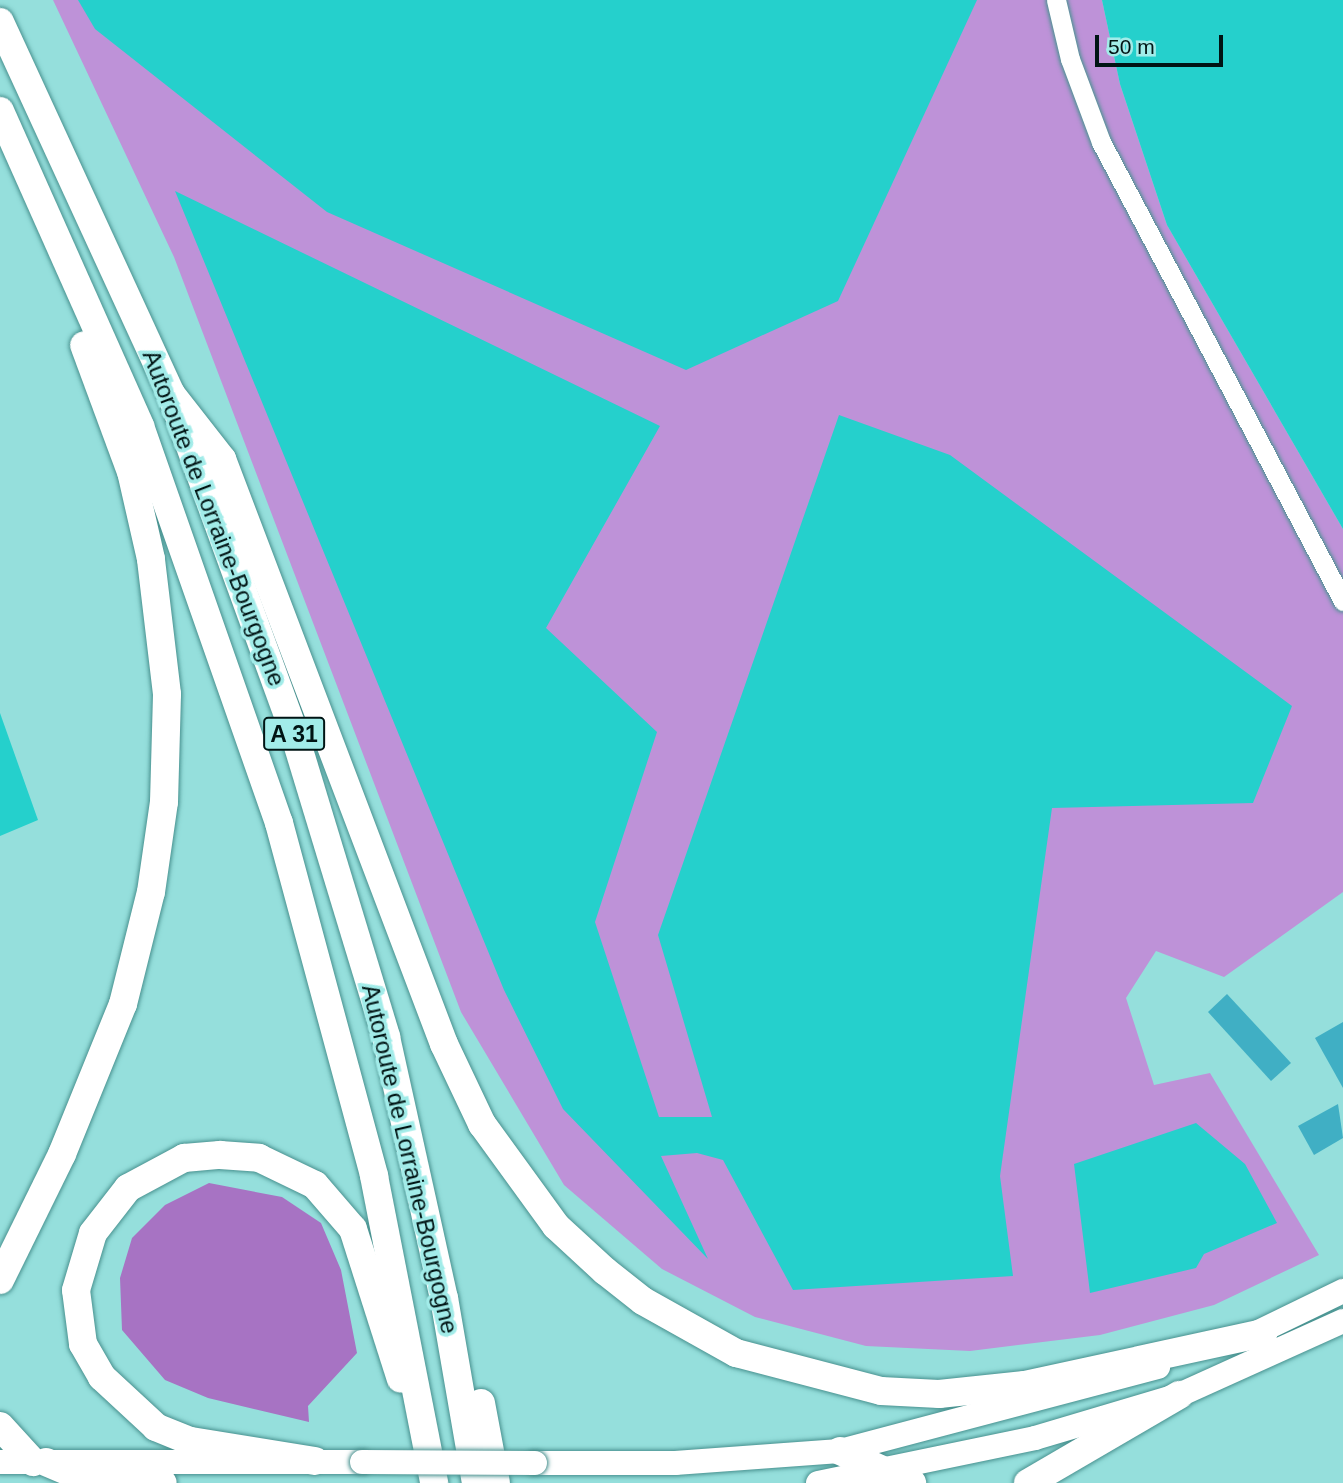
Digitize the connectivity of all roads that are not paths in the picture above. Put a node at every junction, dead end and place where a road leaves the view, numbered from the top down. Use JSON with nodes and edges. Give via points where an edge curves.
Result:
{"nodes":[{"id":1,"x":1056,"y":0,"type":"edge"},
{"id":2,"x":0,"y":22,"type":"edge"},
{"id":3,"x":0,"y":111,"type":"edge"},
{"id":4,"x":23,"y":159,"type":"junction"},
{"id":5,"x":170,"y":394,"type":"junction"},
{"id":6,"x":1343,"y":601,"type":"edge"},
{"id":7,"x":386,"y":1037,"type":"junction"},
{"id":8,"x":0,"y":1280,"type":"edge"},
{"id":9,"x":1343,"y":1291,"type":"edge"},
{"id":10,"x":1343,"y":1321,"type":"edge"},
{"id":11,"x":1263,"y":1333,"type":"junction"},
{"id":12,"x":1179,"y":1395,"type":"junction"},
{"id":13,"x":423,"y":1411,"type":"junction"},
{"id":14,"x":0,"y":1426,"type":"edge"},
{"id":15,"x":840,"y":1451,"type":"junction"},
{"id":16,"x":315,"y":1461,"type":"junction"},
{"id":17,"x":0,"y":1462,"type":"edge"},
{"id":18,"x":40,"y":1462,"type":"junction"},
{"id":19,"x":903,"y":1477,"type":"edge"},
{"id":20,"x":163,"y":1483,"type":"edge"},
{"id":21,"x":434,"y":1483,"type":"edge"},
{"id":22,"x":476,"y":1483,"type":"edge"},
{"id":23,"x":496,"y":1483,"type":"edge"},
{"id":24,"x":818,"y":1483,"type":"edge"},
{"id":25,"x":1028,"y":1483,"type":"edge"}],
"edges":[{"from":1,"to":6,"type":"street","via":[[1070,60],[1101,142]]},
{"from":2,"to":5,"type":"highway","name":"Autoroute de Lorraine-Bourgogne","number":"A 31"},
{"from":3,"to":4,"type":"highway","name":"Autoroute de Lorraine-Bourgogne","number":"A 31"},
{"from":4,"to":8,"type":"highway","via":[[140,504],[167,694],[164,802],[126,993],[62,1154]]},
{"from":4,"to":13,"type":"highway","name":"Autoroute de Lorraine-Bourgogne","number":"A 31","via":[[140,426],[251,733],[340,1028]]},
{"from":5,"to":7,"type":"highway","name":"Autoroute de Lorraine-Bourgogne","number":"A 31","via":[[293,730]]},
{"from":5,"to":11,"type":"highway","via":[[222,459],[444,1044],[482,1124],[556,1226],[605,1271],[643,1301],[736,1353],[881,1391],[939,1394],[1025,1385]]},
{"from":7,"to":22,"type":"highway","name":"Autoroute de Lorraine-Bourgogne","number":"A 31","via":[[444,1298]]},
{"from":7,"to":23,"type":"highway","via":[[449,1241]]},
{"from":9,"to":11,"type":"main road"},
{"from":10,"to":12,"type":"main road"},
{"from":11,"to":15,"type":"main road","via":[[1090,1390]]},
{"from":12,"to":19,"type":"main road"},
{"from":12,"to":25,"type":"highway"},
{"from":13,"to":16,"type":"highway","via":[[402,1381],[354,1229],[315,1185],[288,1168],[246,1157],[184,1158],[155,1170],[108,1208],[82,1261],[78,1318],[89,1355],[126,1405],[156,1427],[190,1441]]},
{"from":13,"to":21,"type":"highway","name":"Autoroute de Lorraine-Bourgogne","number":"A 31"},
{"from":14,"to":18,"type":"highway"},
{"from":15,"to":16,"type":"main road","bridge":true,"via":[[675,1463]]},
{"from":15,"to":19,"type":"highway"},
{"from":16,"to":18,"type":"main road"},
{"from":17,"to":18,"type":"main road"},
{"from":18,"to":20,"type":"highway","via":[[78,1475]]},
{"from":19,"to":24,"type":"main road"}]}
